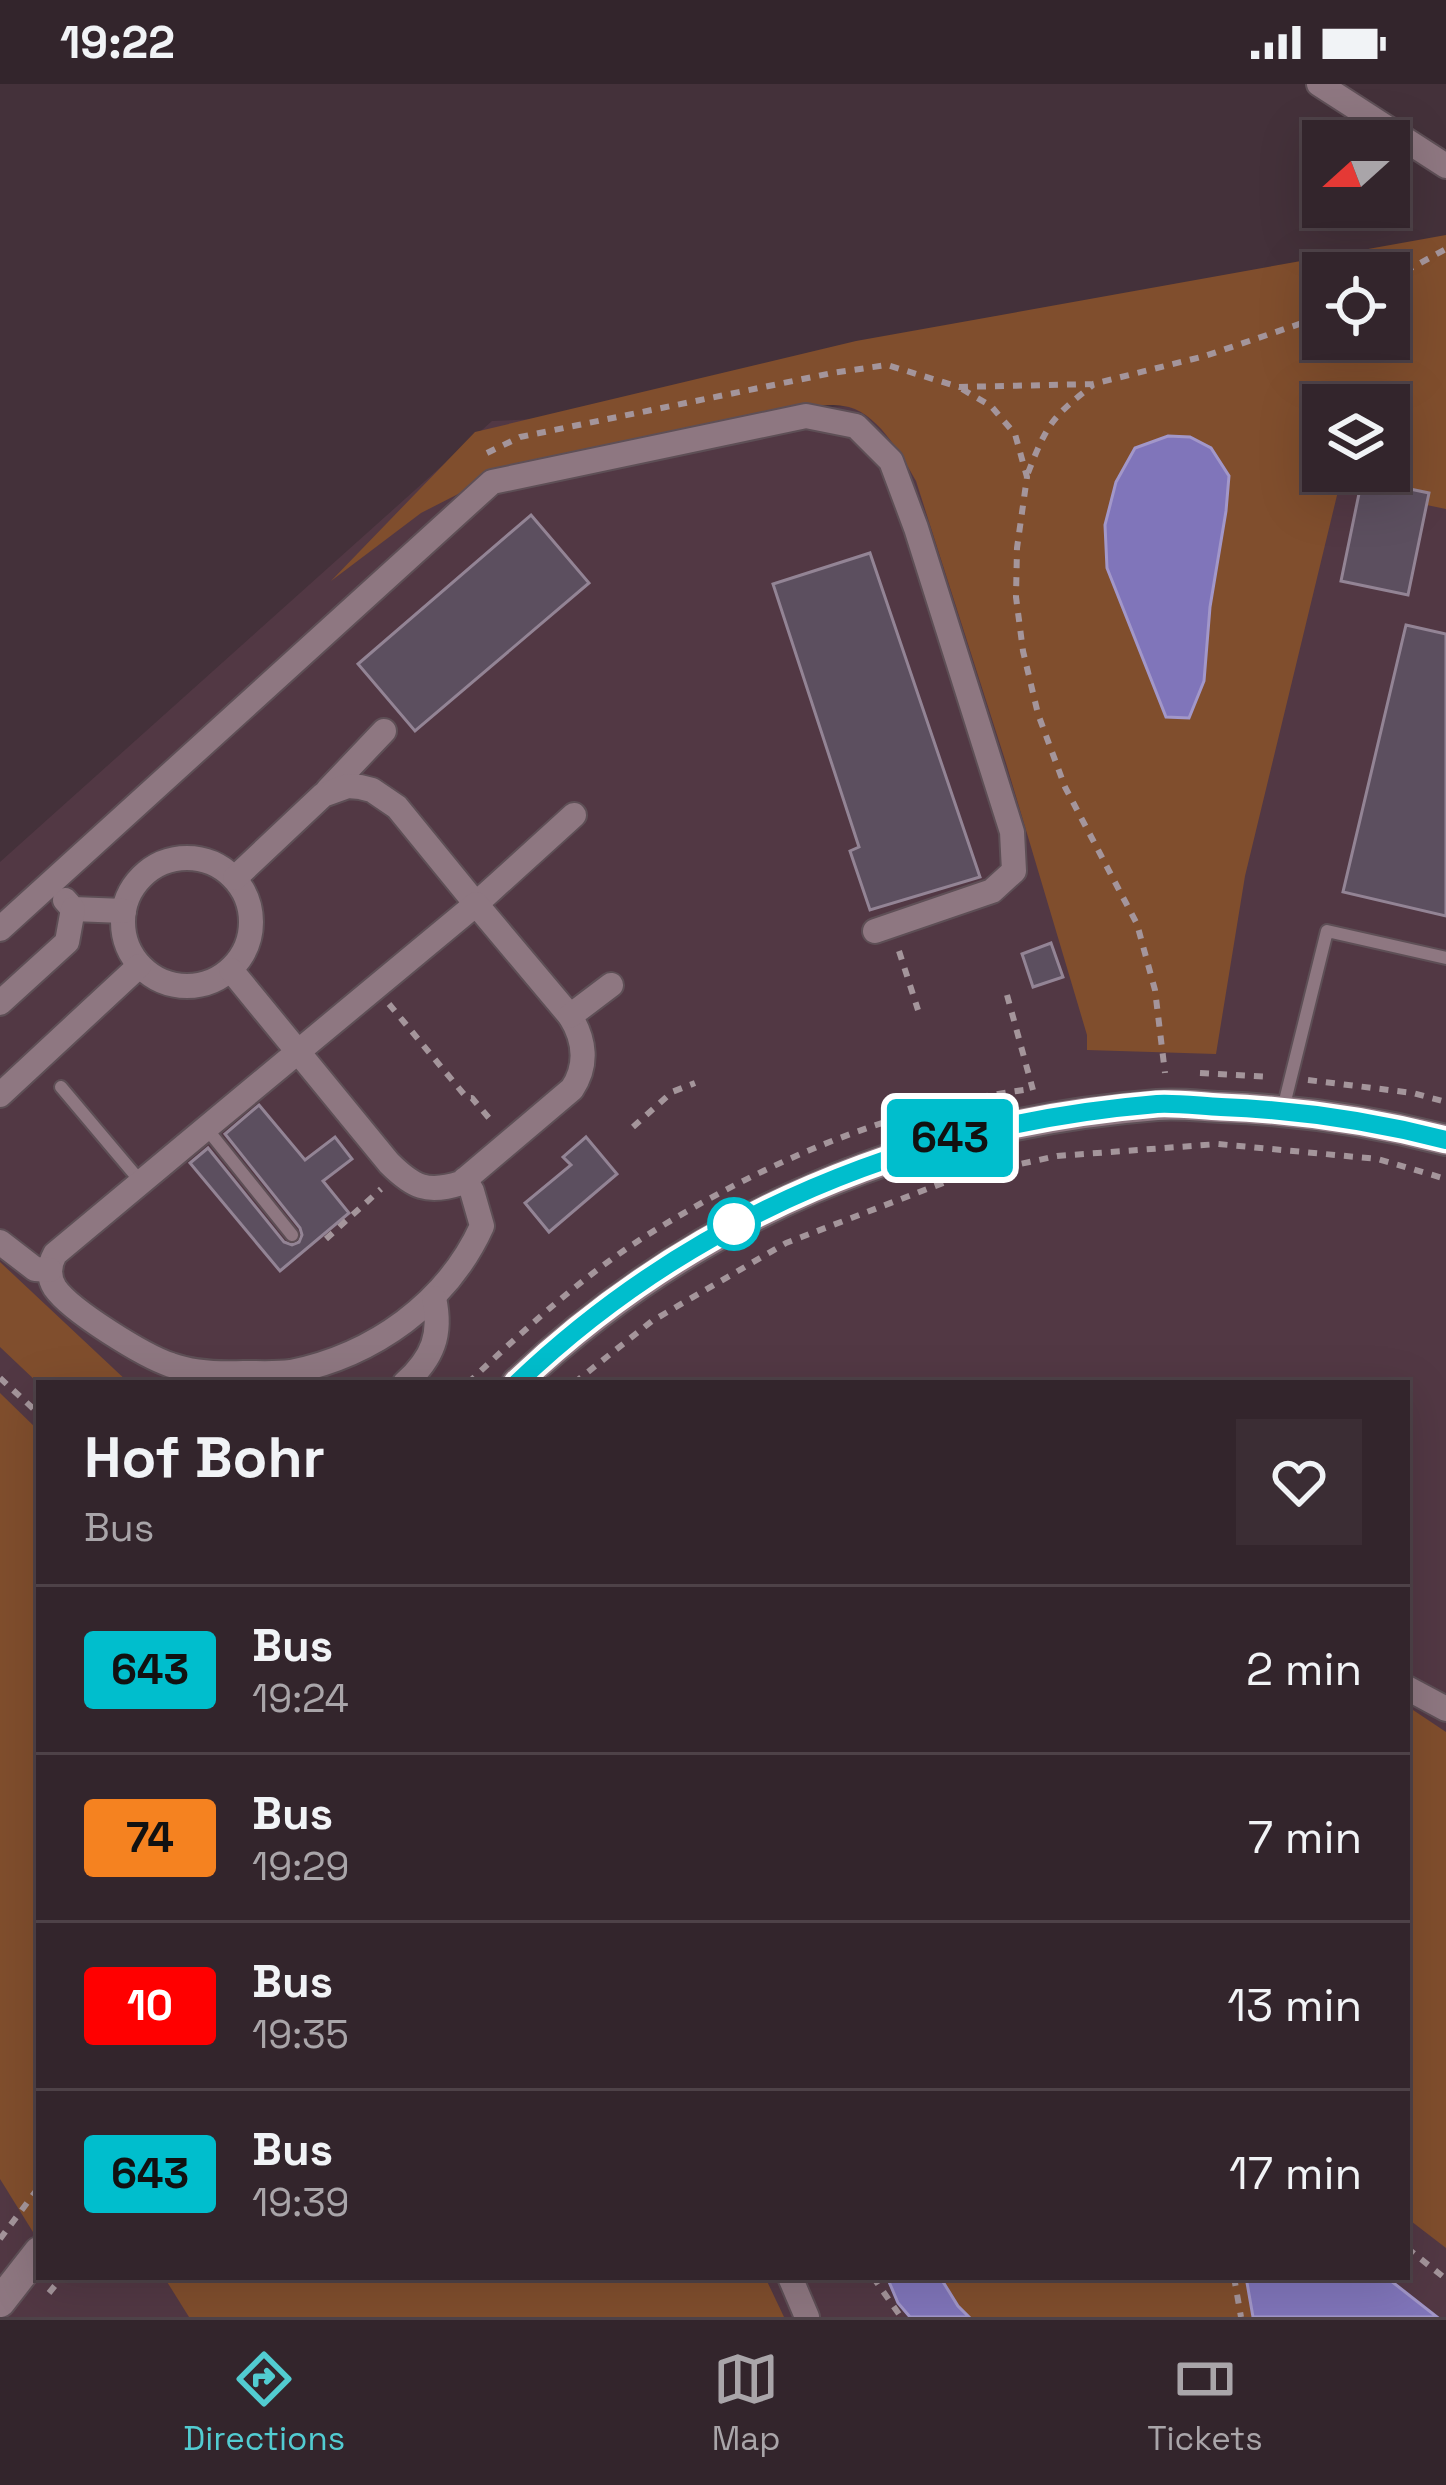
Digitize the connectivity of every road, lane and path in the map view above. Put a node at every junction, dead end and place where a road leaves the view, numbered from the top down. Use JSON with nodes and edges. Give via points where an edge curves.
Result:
{"nodes":[{"id":1,"x":1319,"y":84,"type":"edge"},
{"id":2,"x":1446,"y":166,"type":"edge"},
{"id":3,"x":1446,"y":249,"type":"edge"},
{"id":4,"x":1410,"y":269,"type":"edge"},
{"id":5,"x":1302,"y":323,"type":"edge"},
{"id":6,"x":1094,"y":384,"type":"junction"},
{"id":7,"x":959,"y":387,"type":"junction"},
{"id":8,"x":473,"y":461,"type":"dead end"},
{"id":9,"x":1027,"y":477,"type":"junction"},
{"id":10,"x":384,"y":731,"type":"dead end"},
{"id":11,"x":361,"y":754,"type":"junction"},
{"id":12,"x":372,"y":790,"type":"junction"},
{"id":13,"x":323,"y":795,"type":"junction"},
{"id":14,"x":574,"y":815,"type":"dead end"},
{"id":15,"x":235,"y":878,"type":"junction"},
{"id":16,"x":50,"y":884,"type":"junction"},
{"id":17,"x":476,"y":904,"type":"junction"},
{"id":18,"x":74,"y":909,"type":"junction"},
{"id":19,"x":124,"y":911,"type":"junction"},
{"id":20,"x":0,"y":929,"type":"edge"},
{"id":21,"x":875,"y":931,"type":"dead end"},
{"id":22,"x":913,"y":942,"type":"dead end"},
{"id":23,"x":1446,"y":958,"type":"edge"},
{"id":24,"x":140,"y":966,"type":"junction"},
{"id":25,"x":231,"y":970,"type":"junction"},
{"id":26,"x":611,"y":985,"type":"dead end"},
{"id":27,"x":375,"y":986,"type":"junction"},
{"id":28,"x":1007,"y":995,"type":"dead end"},
{"id":29,"x":0,"y":1003,"type":"edge"},
{"id":30,"x":918,"y":1010,"type":"dead end"},
{"id":31,"x":570,"y":1016,"type":"junction"},
{"id":32,"x":297,"y":1052,"type":"junction"},
{"id":33,"x":1165,"y":1073,"type":"dead end"},
{"id":34,"x":695,"y":1083,"type":"dead end"},
{"id":35,"x":61,"y":1087,"type":"dead end"},
{"id":36,"x":0,"y":1095,"type":"edge"},
{"id":37,"x":1283,"y":1109,"type":"junction"},
{"id":38,"x":1038,"y":1120,"type":"junction"},
{"id":39,"x":531,"y":1125,"type":"junction"},
{"id":40,"x":634,"y":1127,"type":"dead end"},
{"id":41,"x":206,"y":1128,"type":"junction"},
{"id":42,"x":1446,"y":1140,"type":"edge"},
{"id":43,"x":399,"y":1173,"type":"junction"},
{"id":44,"x":465,"y":1179,"type":"junction"},
{"id":45,"x":1446,"y":1179,"type":"edge"},
{"id":46,"x":141,"y":1182,"type":"junction"},
{"id":47,"x":292,"y":1234,"type":"dead end"},
{"id":48,"x":326,"y":1239,"type":"dead end"},
{"id":49,"x":0,"y":1242,"type":"edge"},
{"id":50,"x":50,"y":1270,"type":"junction"},
{"id":51,"x":434,"y":1298,"type":"junction"},
{"id":52,"x":0,"y":1378,"type":"edge"},
{"id":53,"x":408,"y":1380,"type":"edge"},
{"id":54,"x":520,"y":1380,"type":"edge"},
{"id":55,"x":578,"y":1380,"type":"edge"},
{"id":56,"x":36,"y":1411,"type":"edge"},
{"id":57,"x":1410,"y":1690,"type":"edge"},
{"id":58,"x":1446,"y":1709,"type":"edge"},
{"id":59,"x":36,"y":2191,"type":"edge"},
{"id":60,"x":0,"y":2239,"type":"edge"},
{"id":61,"x":1410,"y":2250,"type":"edge"},
{"id":62,"x":36,"y":2256,"type":"edge"},
{"id":63,"x":1446,"y":2279,"type":"edge"},
{"id":64,"x":791,"y":2280,"type":"edge"},
{"id":65,"x":875,"y":2280,"type":"edge"},
{"id":66,"x":1234,"y":2280,"type":"edge"},
{"id":67,"x":0,"y":2302,"type":"edge"},
{"id":68,"x":807,"y":2317,"type":"edge"},
{"id":69,"x":901,"y":2317,"type":"edge"},
{"id":70,"x":1240,"y":2317,"type":"edge"}],
"edges":[{"from":1,"to":2,"type":"street"},
{"from":3,"to":4,"type":"path"},
{"from":5,"to":6,"type":"path"},
{"from":6,"to":7,"type":"path"},
{"from":6,"to":9,"type":"path","via":[[1044,432]]},
{"from":7,"to":8,"type":"path","via":[[886,365],[832,373],[520,437]]},
{"from":7,"to":9,"type":"path","via":[[991,406],[1015,434]]},
{"from":9,"to":33,"type":"path","via":[[1016,548],[1023,651],[1065,787],[1137,924]]},
{"from":10,"to":11,"type":"street"},
{"from":11,"to":12,"type":"street"},
{"from":11,"to":13,"type":"street"},
{"from":12,"to":13,"type":"street","via":[[348,786]]},
{"from":12,"to":17,"type":"street","via":[[398,807]]},
{"from":13,"to":15,"type":"street"},
{"from":14,"to":17,"type":"street"},
{"from":15,"to":19,"type":"street","via":[[215,863],[165,861],[143,874]]},
{"from":15,"to":25,"type":"street","via":[[252,925]]},
{"from":16,"to":18,"type":"street"},
{"from":16,"to":20,"type":"street"},
{"from":16,"to":21,"type":"street","via":[[491,482],[806,416],[856,426],[891,461],[1012,832],[1014,871],[992,892]]},
{"from":17,"to":27,"type":"street"},
{"from":17,"to":31,"type":"street"},
{"from":18,"to":19,"type":"street"},
{"from":18,"to":29,"type":"street","via":[[67,942]]},
{"from":19,"to":24,"type":"street","via":[[126,944]]},
{"from":22,"to":30,"type":"path","via":[[898,947]]},
{"from":23,"to":37,"type":"lane","via":[[1327,932]]},
{"from":24,"to":25,"type":"street","via":[[184,987]]},
{"from":24,"to":36,"type":"street"},
{"from":25,"to":32,"type":"street"},
{"from":26,"to":31,"type":"street"},
{"from":27,"to":32,"type":"street"},
{"from":27,"to":39,"type":"path","via":[[500,1130],[520,1113]]},
{"from":28,"to":38,"type":"path"},
{"from":31,"to":39,"type":"street","via":[[584,1050],[579,1078]]},
{"from":32,"to":41,"type":"street"},
{"from":32,"to":43,"type":"street"},
{"from":34,"to":40,"type":"path","via":[[671,1092]]},
{"from":35,"to":46,"type":"lane"},
{"from":37,"to":38,"type":"street","via":[[1161,1104]]},
{"from":37,"to":42,"type":"street"},
{"from":38,"to":54,"type":"street","via":[[936,1142],[734,1224],[620,1299]]},
{"from":39,"to":44,"type":"street"},
{"from":41,"to":46,"type":"street"},
{"from":41,"to":47,"type":"lane"},
{"from":43,"to":44,"type":"street","via":[[424,1188]]},
{"from":43,"to":48,"type":"path"},
{"from":44,"to":51,"type":"street","via":[[482,1226]]},
{"from":45,"to":55,"type":"path","via":[[1378,1159],[1218,1144],[1057,1156],[956,1178],[786,1243],[652,1321]]},
{"from":46,"to":50,"type":"street","via":[[55,1254]]},
{"from":49,"to":50,"type":"street","via":[[35,1269]]},
{"from":50,"to":51,"type":"street","via":[[55,1288],[102,1328],[171,1365],[225,1374],[326,1362]]},
{"from":51,"to":53,"type":"street","via":[[437,1336]]},
{"from":52,"to":56,"type":"path"},
{"from":57,"to":58,"type":"street"},
{"from":59,"to":60,"type":"path"},
{"from":61,"to":63,"type":"path"},
{"from":62,"to":67,"type":"street"},
{"from":64,"to":68,"type":"street"},
{"from":65,"to":69,"type":"path"},
{"from":66,"to":70,"type":"path"}]}
